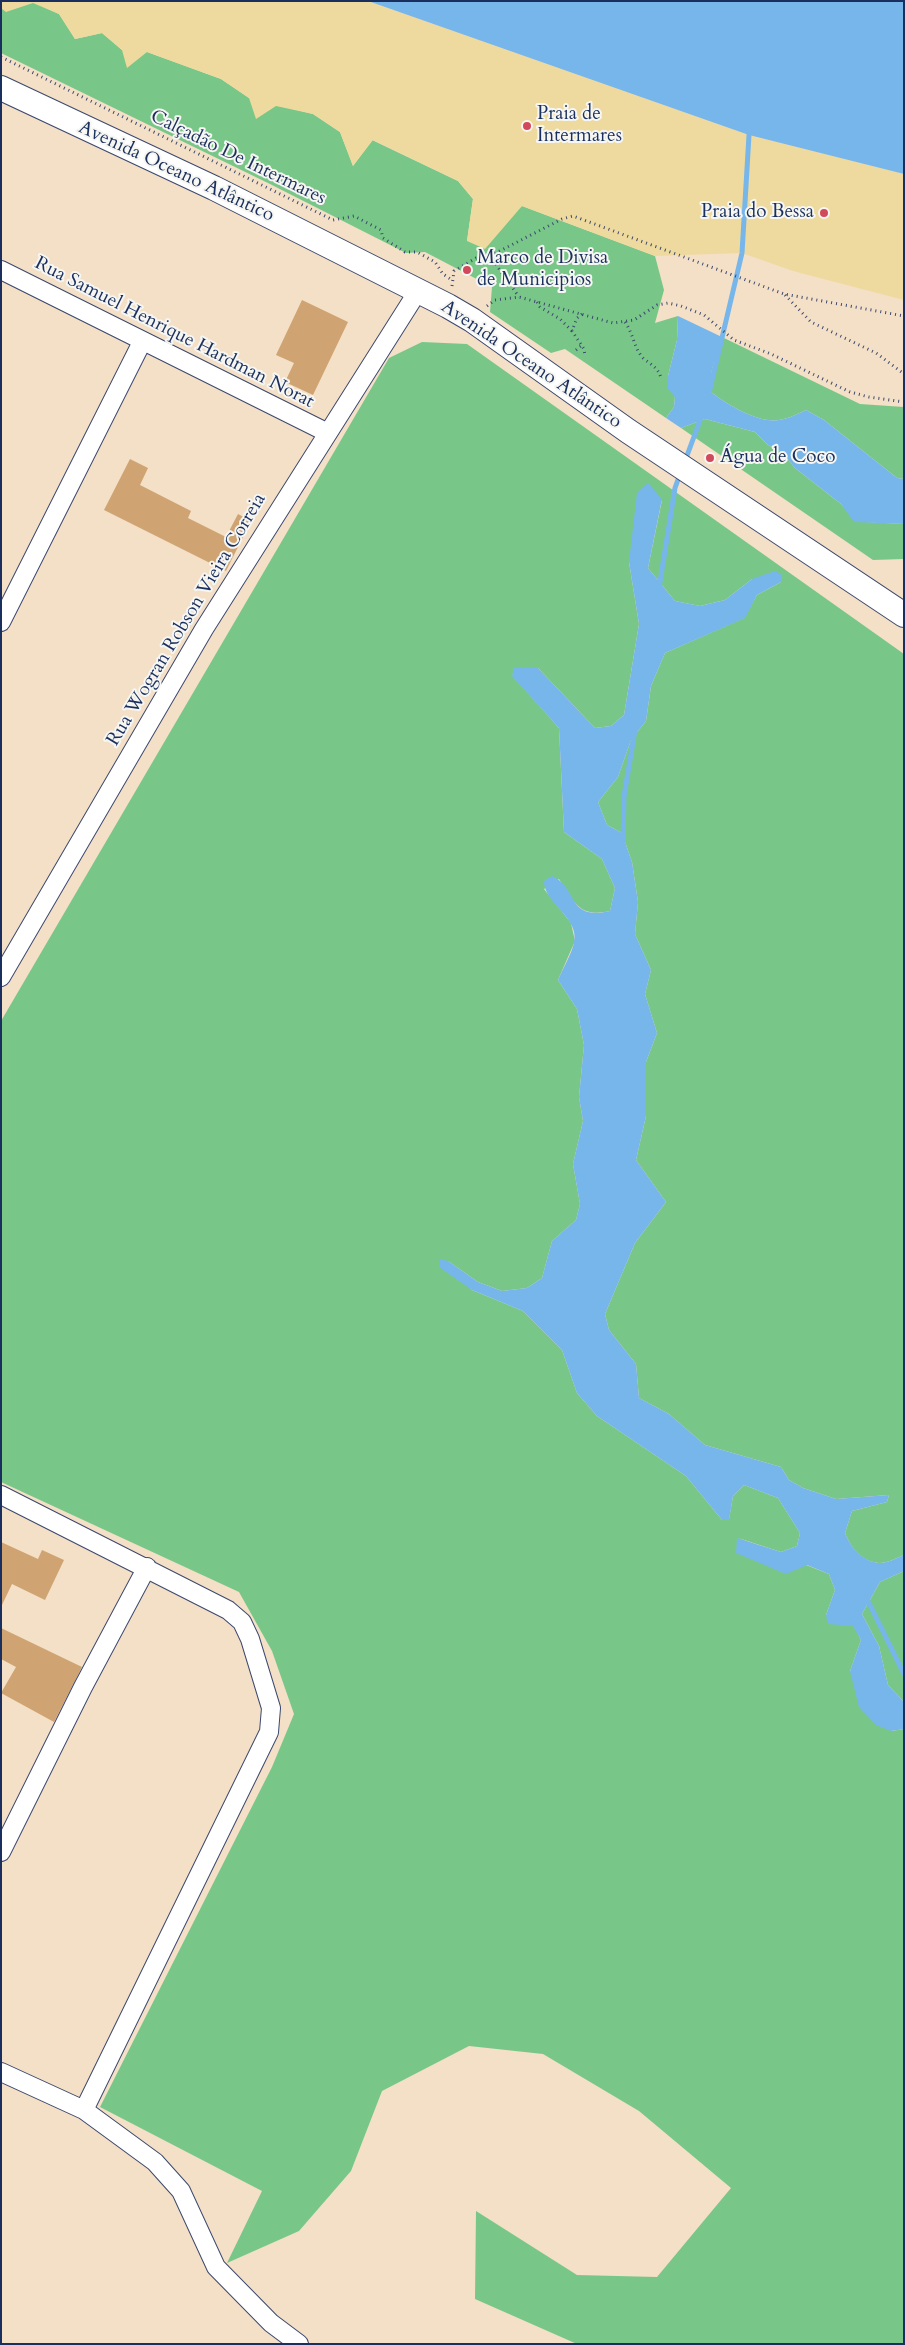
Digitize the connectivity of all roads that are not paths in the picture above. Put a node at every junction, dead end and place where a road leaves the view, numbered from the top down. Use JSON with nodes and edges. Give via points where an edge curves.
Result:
{"nodes":[{"id":1,"x":1,"y":88,"type":"edge"},
{"id":2,"x":1,"y":270,"type":"edge"},
{"id":3,"x":418,"y":291,"type":"junction"},
{"id":4,"x":142,"y":342,"type":"junction"},
{"id":5,"x":328,"y":433,"type":"junction"},
{"id":6,"x":904,"y":615,"type":"edge"},
{"id":7,"x":1,"y":622,"type":"edge"},
{"id":8,"x":1,"y":977,"type":"edge"},
{"id":9,"x":1,"y":1495,"type":"edge"},
{"id":10,"x":147,"y":1567,"type":"junction"},
{"id":11,"x":1,"y":1852,"type":"edge"},
{"id":12,"x":1,"y":2072,"type":"edge"},
{"id":13,"x":84,"y":2110,"type":"junction"},
{"id":14,"x":299,"y":2344,"type":"edge"}],
"edges":[{"from":1,"to":3,"type":"main road","name":"Avenida Oceano Atlântico","via":[[214,188]]},
{"from":2,"to":4,"type":"street","name":"Rua Samuel Henrique Hardman Norat"},
{"from":3,"to":5,"type":"street","name":"Rua Wogran Robson Vieira Correia"},
{"from":3,"to":6,"type":"main road","name":"Avenida Oceano Atlântico","via":[[472,320],[628,431]]},
{"from":4,"to":5,"type":"street","name":"Rua Samuel Henrique Hardman Norat"},
{"from":4,"to":7,"type":"street"},
{"from":5,"to":8,"type":"street","name":"Rua Wogran Robson Vieira Correia","via":[[204,629]]},
{"from":9,"to":10,"type":"street"},
{"from":10,"to":11,"type":"street"},
{"from":10,"to":13,"type":"street","via":[[228,1610],[242,1622],[271,1708],[269,1732]]},
{"from":12,"to":13,"type":"street"},
{"from":13,"to":14,"type":"street","via":[[155,2162],[181,2191],[216,2266],[271,2323]]}]}
